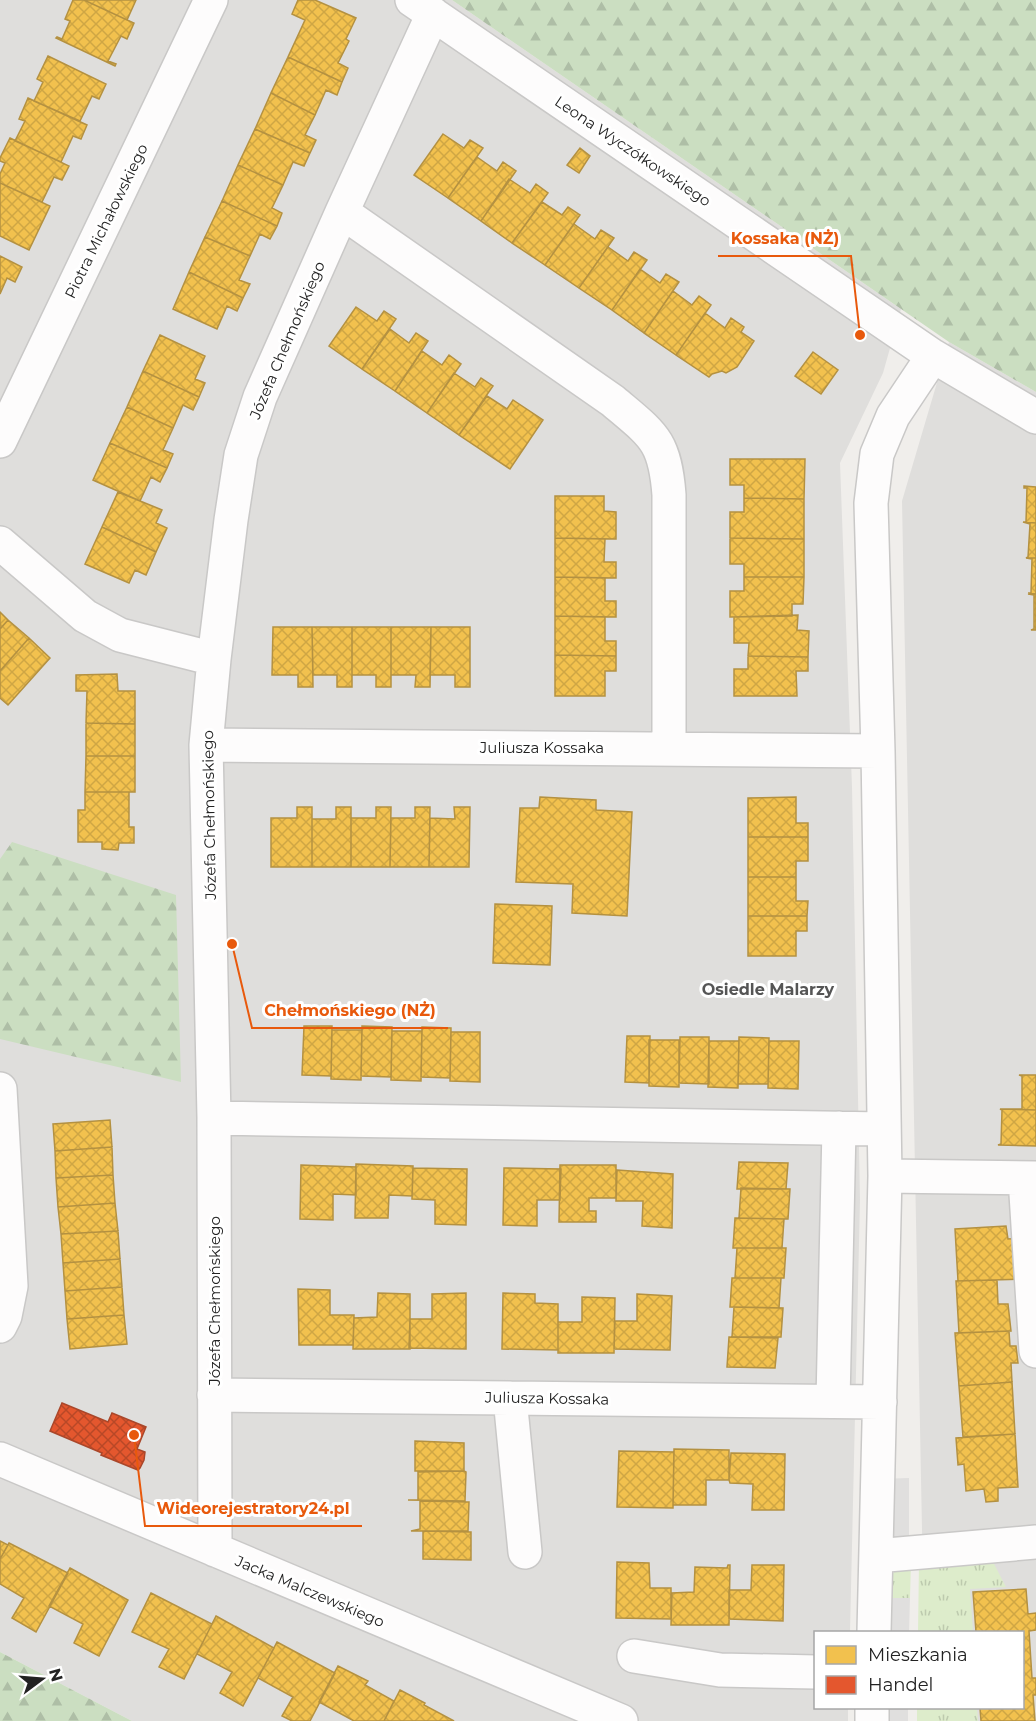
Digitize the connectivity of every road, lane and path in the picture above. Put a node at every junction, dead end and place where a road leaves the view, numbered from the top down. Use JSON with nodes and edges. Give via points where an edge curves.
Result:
{"nodes":[{"id":1,"x":211,"y":0,"type":"edge"},
{"id":2,"x":423,"y":7,"type":"edge"},
{"id":3,"x":342,"y":212,"type":"junction"},
{"id":4,"x":933,"y":356,"type":"junction"},
{"id":5,"x":1036,"y":417,"type":"edge"},
{"id":6,"x":0,"y":441,"type":"edge"},
{"id":7,"x":0,"y":543,"type":"edge"},
{"id":8,"x":214,"y":659,"type":"junction"},
{"id":9,"x":206,"y":745,"type":"junction"},
{"id":10,"x":669,"y":748,"type":"junction"},
{"id":11,"x":878,"y":751,"type":"junction"},
{"id":12,"x":0,"y":1089,"type":"edge"},
{"id":13,"x":214,"y":1118,"type":"junction"},
{"id":14,"x":839,"y":1128,"type":"junction"},
{"id":15,"x":884,"y":1129,"type":"junction"},
{"id":16,"x":885,"y":1176,"type":"junction"},
{"id":17,"x":1031,"y":1178,"type":"edge"},
{"id":18,"x":0,"y":1326,"type":"edge"},
{"id":19,"x":1036,"y":1351,"type":"edge"},
{"id":20,"x":214,"y":1395,"type":"junction"},
{"id":21,"x":510,"y":1398,"type":"junction"},
{"id":22,"x":832,"y":1401,"type":"junction"},
{"id":23,"x":880,"y":1402,"type":"junction"},
{"id":24,"x":0,"y":1459,"type":"edge"},
{"id":25,"x":1036,"y":1542,"type":"edge"},
{"id":26,"x":215,"y":1550,"type":"junction"},
{"id":27,"x":525,"y":1552,"type":"dead end"},
{"id":28,"x":876,"y":1556,"type":"junction"},
{"id":29,"x":874,"y":1631,"type":"edge"},
{"id":30,"x":634,"y":1656,"type":"dead end"},
{"id":31,"x":814,"y":1672,"type":"edge"},
{"id":32,"x":621,"y":1721,"type":"edge"}],
"edges":[{"from":1,"to":6,"type":"street","name":"Piotra Michałowskiego"},
{"from":2,"to":3,"type":"street","name":"Józefa Chełmońskiego"},
{"from":2,"to":4,"type":"street","name":"Leona Wyczółkowskiego"},
{"from":3,"to":8,"type":"street","name":"Józefa Chełmońskiego","via":[[260,397],[241,455]]},
{"from":3,"to":10,"type":"street","via":[[613,401],[660,446],[668,469],[669,495]]},
{"from":4,"to":5,"type":"street","name":"Leona Wyczółkowskiego"},
{"from":4,"to":11,"type":"street","via":[[893,416],[877,454],[871,503]]},
{"from":7,"to":8,"type":"street","via":[[86,615],[120,636]]},
{"from":8,"to":9,"type":"street","name":"Józefa Chełmońskiego"},
{"from":9,"to":10,"type":"street","name":"Juliusza Kossaka"},
{"from":9,"to":13,"type":"street","name":"Józefa Chełmońskiego"},
{"from":10,"to":11,"type":"street","name":"Juliusza Kossaka"},
{"from":11,"to":15,"type":"street"},
{"from":12,"to":18,"type":"street","via":[[11,1286]]},
{"from":13,"to":14,"type":"street"},
{"from":13,"to":20,"type":"street","name":"Józefa Chełmońskiego"},
{"from":14,"to":15,"type":"street"},
{"from":14,"to":22,"type":"street"},
{"from":15,"to":16,"type":"street"},
{"from":16,"to":17,"type":"street"},
{"from":16,"to":23,"type":"street"},
{"from":17,"to":19,"type":"street"},
{"from":20,"to":21,"type":"street","name":"Juliusza Kossaka"},
{"from":20,"to":26,"type":"street","name":"Józefa Chełmońskiego"},
{"from":21,"to":22,"type":"street","name":"Juliusza Kossaka"},
{"from":21,"to":27,"type":"street"},
{"from":22,"to":23,"type":"street","name":"Juliusza Kossaka"},
{"from":23,"to":28,"type":"street"},
{"from":24,"to":26,"type":"street","name":"Jacka Malczewskiego"},
{"from":25,"to":28,"type":"street"},
{"from":26,"to":32,"type":"street","name":"Jacka Malczewskiego"},
{"from":28,"to":29,"type":"street"},
{"from":30,"to":31,"type":"street","via":[[720,1670]]}]}
